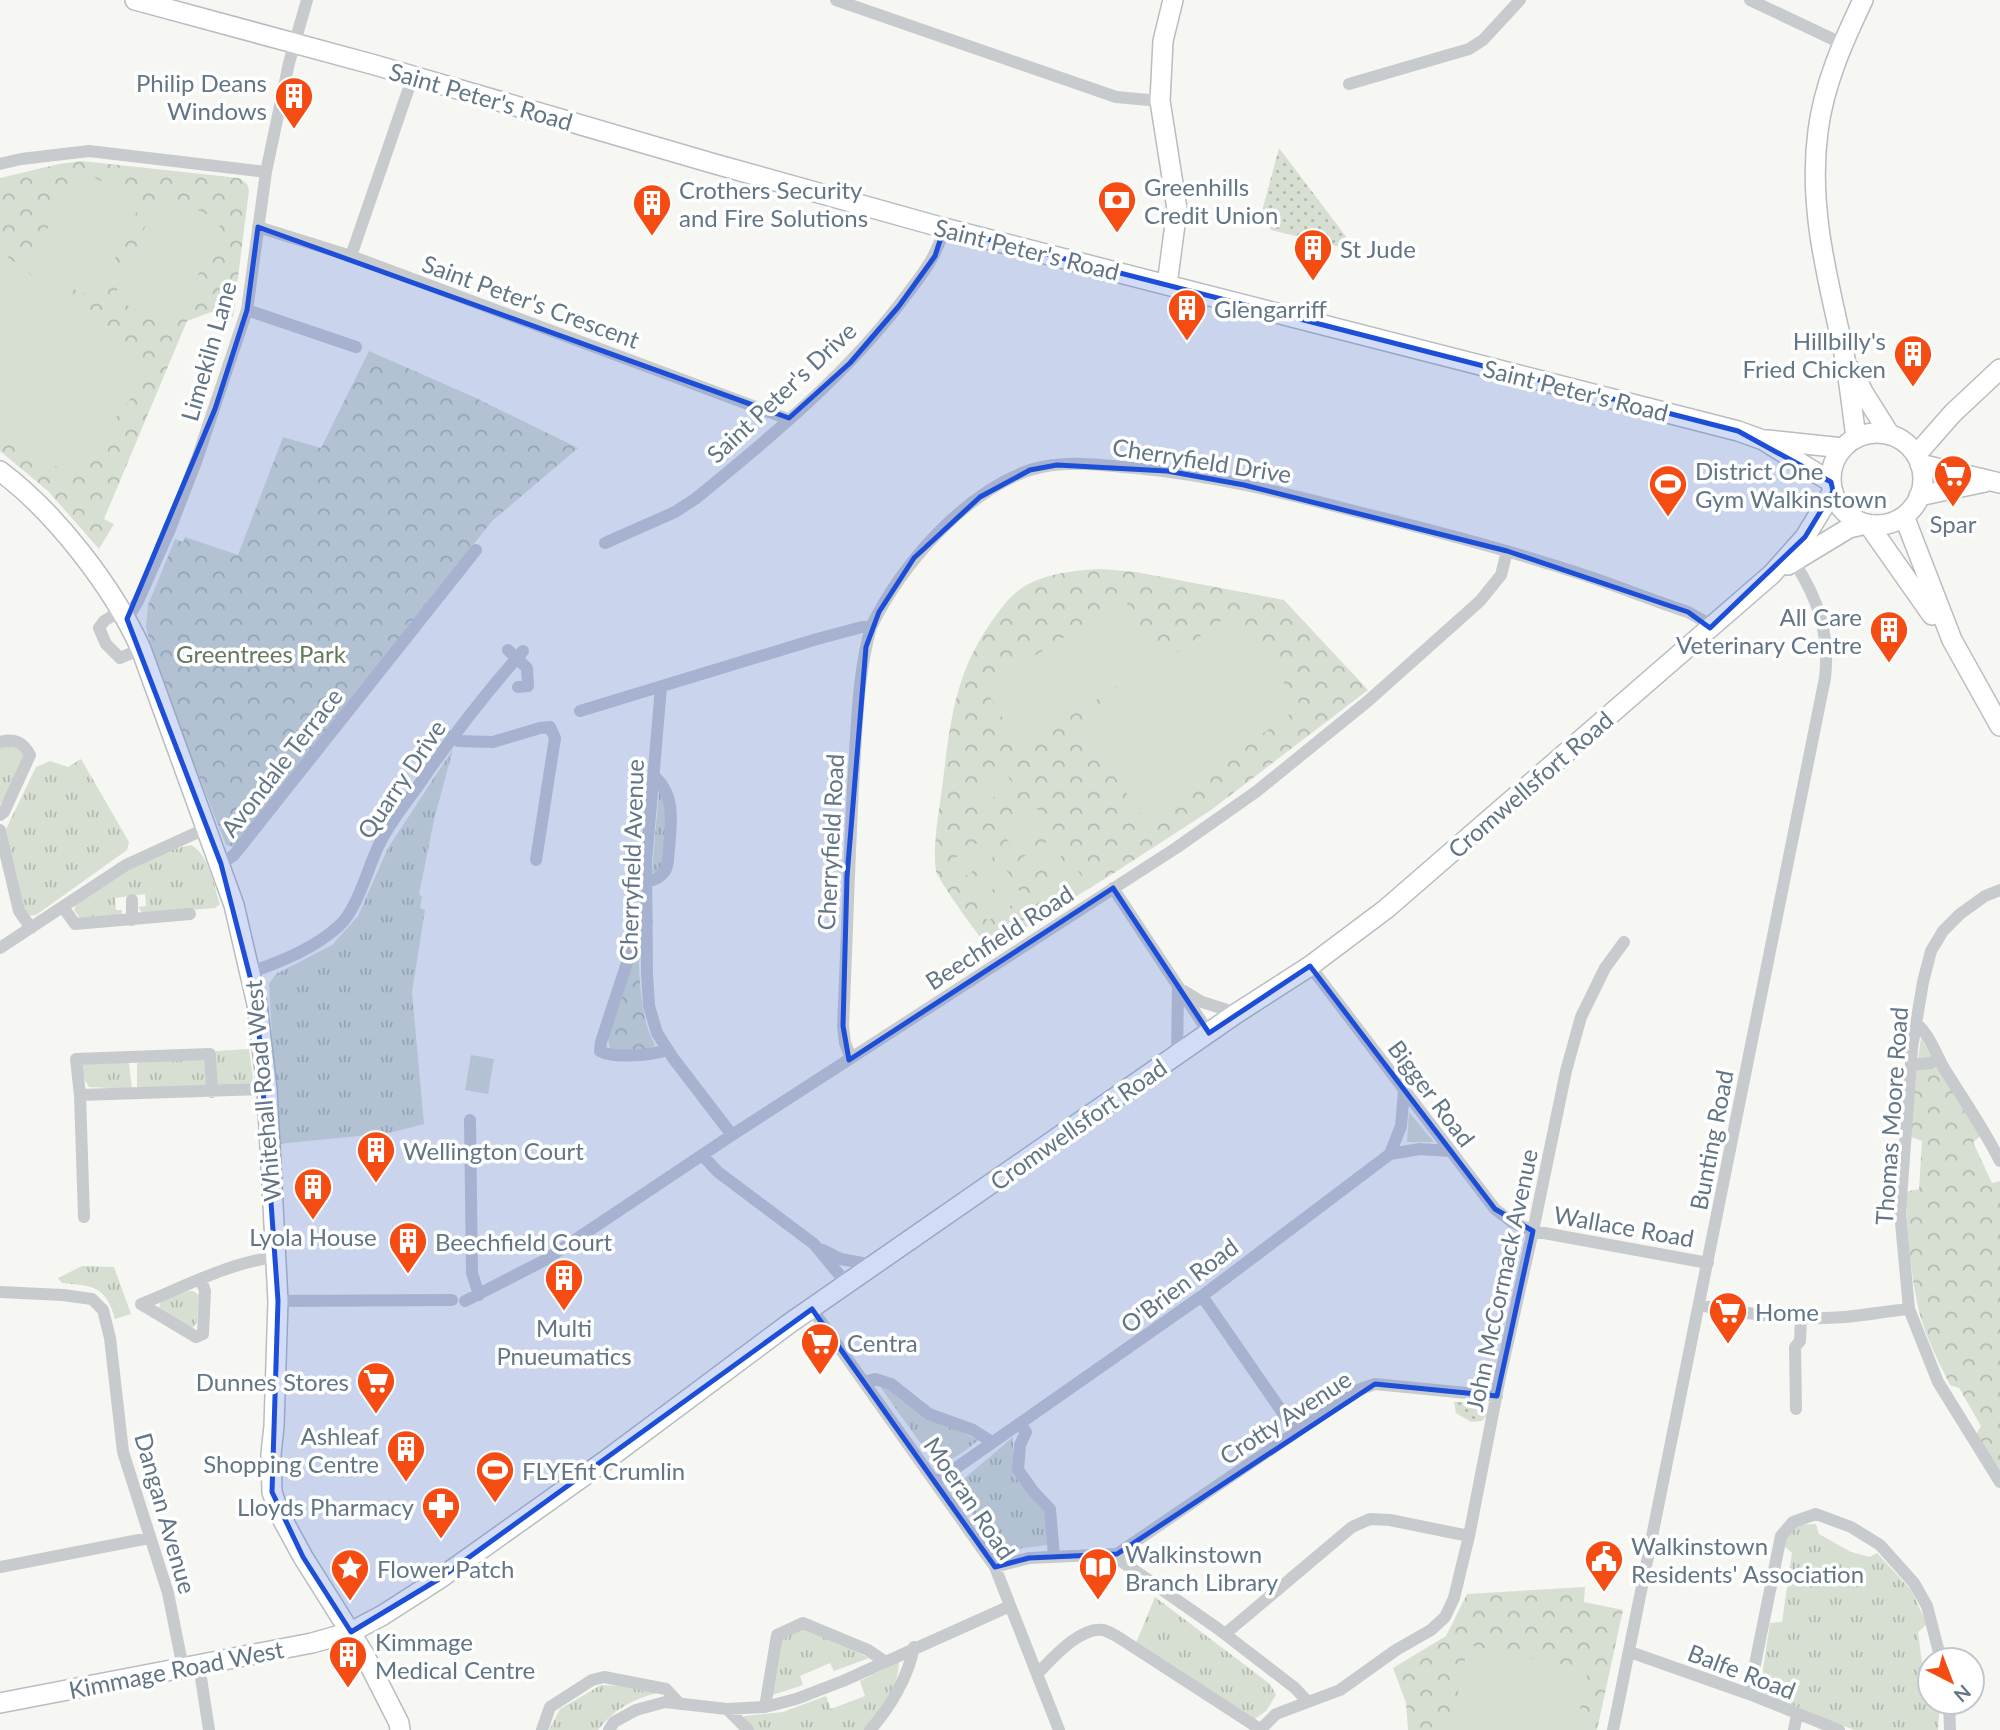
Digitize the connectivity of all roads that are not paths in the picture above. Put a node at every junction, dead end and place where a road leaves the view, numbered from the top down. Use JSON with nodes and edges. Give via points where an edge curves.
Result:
{"nodes":[{"id":1,"x":135,"y":0,"type":"edge"},
{"id":2,"x":307,"y":0,"type":"edge"},
{"id":3,"x":836,"y":0,"type":"edge"},
{"id":4,"x":1173,"y":0,"type":"edge"},
{"id":5,"x":1520,"y":0,"type":"edge"},
{"id":6,"x":1750,"y":0,"type":"edge"},
{"id":7,"x":1863,"y":0,"type":"edge"},
{"id":8,"x":295,"y":43,"type":"junction"},
{"id":9,"x":1843,"y":44,"type":"junction"},
{"id":10,"x":413,"y":76,"type":"junction"},
{"id":11,"x":1349,"y":84,"type":"dead end"},
{"id":12,"x":1160,"y":101,"type":"junction"},
{"id":13,"x":0,"y":164,"type":"edge"},
{"id":14,"x":266,"y":172,"type":"junction"},
{"id":15,"x":258,"y":228,"type":"junction"},
{"id":16,"x":944,"y":228,"type":"junction"},
{"id":17,"x":351,"y":256,"type":"junction"},
{"id":18,"x":1167,"y":285,"type":"junction"},
{"id":19,"x":247,"y":310,"type":"junction"},
{"id":20,"x":356,"y":347,"type":"dead end"},
{"id":21,"x":1843,"y":351,"type":"junction"},
{"id":22,"x":2000,"y":369,"type":"edge"},
{"id":23,"x":788,"y":419,"type":"junction"},
{"id":24,"x":1763,"y":440,"type":"junction"},
{"id":25,"x":1849,"y":443,"type":"junction"},
{"id":26,"x":1908,"y":449,"type":"junction"},
{"id":27,"x":0,"y":471,"type":"edge"},
{"id":28,"x":1993,"y":482,"type":"edge"},
{"id":29,"x":1832,"y":487,"type":"junction"},
{"id":30,"x":1919,"y":496,"type":"junction"},
{"id":31,"x":1903,"y":516,"type":"junction"},
{"id":32,"x":1867,"y":524,"type":"junction"},
{"id":33,"x":605,"y":543,"type":"dead end"},
{"id":34,"x":475,"y":550,"type":"dead end"},
{"id":35,"x":1507,"y":551,"type":"junction"},
{"id":36,"x":1794,"y":562,"type":"junction"},
{"id":37,"x":1772,"y":574,"type":"junction"},
{"id":38,"x":125,"y":614,"type":"junction"},
{"id":39,"x":871,"y":627,"type":"junction"},
{"id":40,"x":1710,"y":628,"type":"junction"},
{"id":41,"x":1952,"y":640,"type":"junction"},
{"id":42,"x":141,"y":649,"type":"junction"},
{"id":43,"x":518,"y":687,"type":"dead end"},
{"id":44,"x":661,"y":687,"type":"junction"},
{"id":45,"x":580,"y":711,"type":"dead end"},
{"id":46,"x":2000,"y":726,"type":"edge"},
{"id":47,"x":452,"y":736,"type":"junction"},
{"id":48,"x":0,"y":742,"type":"edge"},
{"id":49,"x":654,"y":776,"type":"junction"},
{"id":50,"x":0,"y":815,"type":"edge"},
{"id":51,"x":207,"y":828,"type":"junction"},
{"id":52,"x":0,"y":830,"type":"edge"},
{"id":53,"x":536,"y":860,"type":"dead end"},
{"id":54,"x":220,"y":864,"type":"junction"},
{"id":55,"x":646,"y":882,"type":"junction"},
{"id":56,"x":1113,"y":888,"type":"junction"},
{"id":57,"x":2000,"y":890,"type":"edge"},
{"id":58,"x":132,"y":900,"type":"dead end"},
{"id":59,"x":63,"y":907,"type":"junction"},
{"id":60,"x":191,"y":914,"type":"dead end"},
{"id":61,"x":132,"y":920,"type":"junction"},
{"id":62,"x":647,"y":922,"type":"junction"},
{"id":63,"x":31,"y":928,"type":"junction"},
{"id":64,"x":1624,"y":942,"type":"dead end"},
{"id":65,"x":0,"y":948,"type":"edge"},
{"id":66,"x":1310,"y":966,"type":"junction"},
{"id":67,"x":251,"y":972,"type":"junction"},
{"id":68,"x":1178,"y":987,"type":"junction"},
{"id":69,"x":1237,"y":1013,"type":"junction"},
{"id":70,"x":1916,"y":1023,"type":"junction"},
{"id":71,"x":1209,"y":1033,"type":"junction"},
{"id":72,"x":667,"y":1050,"type":"junction"},
{"id":73,"x":1177,"y":1056,"type":"junction"},
{"id":74,"x":851,"y":1058,"type":"junction"},
{"id":75,"x":1939,"y":1059,"type":"junction"},
{"id":76,"x":1911,"y":1065,"type":"junction"},
{"id":77,"x":267,"y":1089,"type":"junction"},
{"id":78,"x":1404,"y":1091,"type":"junction"},
{"id":79,"x":212,"y":1092,"type":"junction"},
{"id":80,"x":79,"y":1095,"type":"junction"},
{"id":81,"x":470,"y":1121,"type":"dead end"},
{"id":82,"x":732,"y":1135,"type":"junction"},
{"id":83,"x":1450,"y":1151,"type":"junction"},
{"id":84,"x":1390,"y":1154,"type":"junction"},
{"id":85,"x":703,"y":1156,"type":"junction"},
{"id":86,"x":2000,"y":1161,"type":"edge"},
{"id":87,"x":84,"y":1217,"type":"dead end"},
{"id":88,"x":1533,"y":1231,"type":"junction"},
{"id":89,"x":814,"y":1244,"type":"junction"},
{"id":90,"x":276,"y":1257,"type":"junction"},
{"id":91,"x":1708,"y":1263,"type":"junction"},
{"id":92,"x":874,"y":1265,"type":"junction"},
{"id":93,"x":201,"y":1280,"type":"junction"},
{"id":94,"x":847,"y":1284,"type":"junction"},
{"id":95,"x":0,"y":1292,"type":"edge"},
{"id":96,"x":479,"y":1295,"type":"junction"},
{"id":97,"x":1202,"y":1296,"type":"junction"},
{"id":98,"x":278,"y":1301,"type":"junction"},
{"id":99,"x":1699,"y":1305,"type":"junction"},
{"id":100,"x":812,"y":1309,"type":"junction"},
{"id":101,"x":1909,"y":1309,"type":"junction"},
{"id":102,"x":1801,"y":1317,"type":"junction"},
{"id":103,"x":864,"y":1382,"type":"junction"},
{"id":104,"x":1497,"y":1396,"type":"junction"},
{"id":105,"x":1796,"y":1409,"type":"dead end"},
{"id":106,"x":1020,"y":1424,"type":"junction"},
{"id":107,"x":1296,"y":1432,"type":"junction"},
{"id":108,"x":992,"y":1442,"type":"junction"},
{"id":109,"x":936,"y":1482,"type":"junction"},
{"id":110,"x":2000,"y":1482,"type":"edge"},
{"id":111,"x":1469,"y":1536,"type":"junction"},
{"id":112,"x":149,"y":1538,"type":"junction"},
{"id":113,"x":1117,"y":1554,"type":"junction"},
{"id":114,"x":1054,"y":1556,"type":"junction"},
{"id":115,"x":0,"y":1567,"type":"edge"},
{"id":116,"x":995,"y":1567,"type":"junction"},
{"id":117,"x":1010,"y":1606,"type":"junction"},
{"id":118,"x":351,"y":1632,"type":"junction"},
{"id":119,"x":1225,"y":1634,"type":"junction"},
{"id":120,"x":1937,"y":1646,"type":"edge"},
{"id":121,"x":914,"y":1647,"type":"junction"},
{"id":122,"x":1630,"y":1652,"type":"junction"},
{"id":123,"x":884,"y":1661,"type":"junction"},
{"id":124,"x":191,"y":1666,"type":"junction"},
{"id":125,"x":1037,"y":1674,"type":"junction"},
{"id":126,"x":1749,"y":1694,"type":"junction"},
{"id":127,"x":1307,"y":1701,"type":"junction"},
{"id":128,"x":0,"y":1703,"type":"edge"},
{"id":129,"x":681,"y":1704,"type":"junction"},
{"id":130,"x":765,"y":1707,"type":"junction"},
{"id":131,"x":727,"y":1709,"type":"junction"},
{"id":132,"x":1797,"y":1714,"type":"junction"},
{"id":133,"x":209,"y":1730,"type":"edge"},
{"id":134,"x":400,"y":1730,"type":"edge"},
{"id":135,"x":542,"y":1730,"type":"edge"},
{"id":136,"x":609,"y":1730,"type":"edge"},
{"id":137,"x":748,"y":1730,"type":"edge"},
{"id":138,"x":870,"y":1730,"type":"edge"},
{"id":139,"x":1059,"y":1730,"type":"edge"},
{"id":140,"x":1260,"y":1730,"type":"edge"},
{"id":141,"x":1613,"y":1730,"type":"edge"},
{"id":142,"x":1794,"y":1730,"type":"edge"},
{"id":143,"x":1839,"y":1730,"type":"edge"}],
"edges":[{"from":1,"to":8,"type":"main road","name":"Saint Peter's Road"},
{"from":2,"to":8,"type":"street","name":"Limekiln Lane"},
{"from":3,"to":12,"type":"street","via":[[1116,97]]},
{"from":4,"to":12,"type":"main road","via":[[1163,41]]},
{"from":5,"to":11,"type":"street","via":[[1469,49]]},
{"from":6,"to":9,"type":"street"},
{"from":7,"to":9,"type":"main road"},
{"from":8,"to":10,"type":"main road","name":"Saint Peter's Road"},
{"from":8,"to":14,"type":"street","name":"Limekiln Lane"},
{"from":9,"to":21,"type":"main road","via":[[1823,104],[1816,179],[1820,248]]},
{"from":10,"to":16,"type":"main road","name":"Saint Peter's Road"},
{"from":10,"to":17,"type":"street"},
{"from":12,"to":18,"type":"main road","via":[[1177,209]]},
{"from":13,"to":14,"type":"street","via":[[89,151]]},
{"from":14,"to":15,"type":"street","name":"Limekiln Lane"},
{"from":15,"to":17,"type":"street","name":"Saint Peter's Crescent"},
{"from":15,"to":19,"type":"street","name":"Limekiln Lane"},
{"from":16,"to":18,"type":"main road","name":"Saint Peter's Road"},
{"from":16,"to":23,"type":"street","name":"Saint Peter's Drive","via":[[935,256],[899,306],[850,363]]},
{"from":17,"to":23,"type":"street","name":"Saint Peter's Crescent"},
{"from":18,"to":24,"type":"main road","name":"Saint Peter's Road"},
{"from":19,"to":20,"type":"street"},
{"from":19,"to":38,"type":"street","name":"Limekiln Lane","via":[[197,459],[138,601]]},
{"from":21,"to":25,"type":"main road"},
{"from":21,"to":26,"type":"main road","via":[[1863,392]]},
{"from":22,"to":26,"type":"main road"},
{"from":23,"to":33,"type":"street","name":"Saint Peter's Drive","via":[[695,499]]},
{"from":24,"to":25,"type":"main road","name":"Saint Peter's Road"},
{"from":24,"to":29,"type":"main road","name":"Saint Peter's Road"},
{"from":25,"to":26,"type":"main road","via":[[1867,434]]},
{"from":25,"to":29,"type":"main road","via":[[1832,470]]},
{"from":26,"to":28,"type":"main road"},
{"from":26,"to":30,"type":"main road","via":[[1922,486]]},
{"from":27,"to":38,"type":"main road","name":"Whitehall Road West","via":[[59,526]]},
{"from":28,"to":30,"type":"main road"},
{"from":29,"to":32,"type":"main road","via":[[1845,512]]},
{"from":29,"to":37,"type":"main road","name":"Cromwellsfort Road","via":[[1805,537]]},
{"from":30,"to":31,"type":"main road"},
{"from":31,"to":32,"type":"main road","via":[[1884,524]]},
{"from":31,"to":41,"type":"main road"},
{"from":32,"to":36,"type":"main road","name":"Cromwellsfort Road","via":[[1849,528]]},
{"from":32,"to":41,"type":"main road"},
{"from":34,"to":54,"type":"street","name":"Avondale Terrace","via":[[234,855]]},
{"from":35,"to":39,"type":"street","name":"Cherryfield Drive","via":[[1244,485],[1167,471],[1056,465],[1008,480],[947,524],[914,558]]},
{"from":35,"to":40,"type":"street","name":"Cherryfield Drive","via":[[1688,612]]},
{"from":35,"to":56,"type":"street","name":"Beechfield Road","via":[[1501,575],[1480,601],[1368,701],[1257,791]]},
{"from":36,"to":37,"type":"main road","name":"Cromwellsfort Road"},
{"from":36,"to":91,"type":"street","name":"Bunting Road","via":[[1819,609],[1826,646],[1825,678]]},
{"from":37,"to":40,"type":"main road","name":"Cromwellsfort Road"},
{"from":38,"to":42,"type":"main road","name":"Whitehall Road West"},
{"from":38,"to":42,"type":"street","name":"Limekiln Lane","via":[[104,621],[99,628],[106,645],[120,658]]},
{"from":39,"to":44,"type":"street"},
{"from":39,"to":74,"type":"street","name":"Cherryfield Road","via":[[858,704],[847,877],[843,1026]]},
{"from":40,"to":66,"type":"main road","name":"Cromwellsfort Road","via":[[1393,903]]},
{"from":41,"to":46,"type":"main road"},
{"from":42,"to":51,"type":"main road","name":"Whitehall Road West"},
{"from":43,"to":47,"type":"street","name":"Quarry Drive","via":[[528,686],[527,668],[516,653]]},
{"from":44,"to":45,"type":"street"},
{"from":44,"to":49,"type":"street","name":"Cherryfield Avenue"},
{"from":47,"to":53,"type":"street","via":[[458,741],[494,742],[550,727],[555,738]]},
{"from":47,"to":67,"type":"street","name":"Quarry Drive","via":[[382,839],[342,923],[315,944]]},
{"from":48,"to":50,"type":"street","via":[[19,741],[30,755]]},
{"from":49,"to":55,"type":"street","name":"Cherryfield Avenue"},
{"from":49,"to":55,"type":"street","via":[[669,796],[672,820],[667,867],[658,878]]},
{"from":51,"to":54,"type":"main road","name":"Whitehall Road West"},
{"from":51,"to":59,"type":"street","via":[[142,856]]},
{"from":52,"to":63,"type":"street","via":[[19,911]]},
{"from":54,"to":67,"type":"main road","name":"Whitehall Road West"},
{"from":55,"to":62,"type":"street","name":"Cherryfield Avenue"},
{"from":56,"to":68,"type":"street"},
{"from":56,"to":74,"type":"street","name":"Beechfield Road"},
{"from":57,"to":70,"type":"street","name":"Thomas Moore Road","via":[[1985,896],[1943,931],[1931,951]]},
{"from":58,"to":61,"type":"street"},
{"from":59,"to":61,"type":"street","via":[[75,924]]},
{"from":59,"to":63,"type":"street"},
{"from":60,"to":61,"type":"street"},
{"from":62,"to":72,"type":"street","name":"Cherryfield Avenue","via":[[649,1006]]},
{"from":62,"to":72,"type":"street","via":[[638,929],[600,1051],[622,1055]]},
{"from":63,"to":65,"type":"street"},
{"from":64,"to":88,"type":"street","name":"John McCormack Avenue","via":[[1605,968],[1581,1017]]},
{"from":66,"to":69,"type":"main road","name":"Cromwellsfort Road"},
{"from":66,"to":78,"type":"street","name":"Bigger Road"},
{"from":67,"to":77,"type":"main road","name":"Whitehall Road West"},
{"from":68,"to":69,"type":"street","via":[[1202,1002]]},
{"from":68,"to":71,"type":"street"},
{"from":68,"to":73,"type":"street"},
{"from":69,"to":71,"type":"main road","name":"Cromwellsfort Road"},
{"from":70,"to":75,"type":"street"},
{"from":70,"to":76,"type":"street","name":"Thomas Moore Road"},
{"from":71,"to":73,"type":"main road","name":"Cromwellsfort Road"},
{"from":72,"to":82,"type":"street","name":"Cherryfield Avenue"},
{"from":73,"to":92,"type":"main road","name":"Cromwellsfort Road"},
{"from":74,"to":82,"type":"street","name":"Beechfield Road"},
{"from":75,"to":76,"type":"street"},
{"from":75,"to":86,"type":"street"},
{"from":76,"to":101,"type":"street","name":"Thomas Moore Road","via":[[1900,1212]]},
{"from":77,"to":79,"type":"street"},
{"from":77,"to":90,"type":"main road","name":"Whitehall Road West"},
{"from":78,"to":83,"type":"street","name":"Bigger Road"},
{"from":78,"to":84,"type":"street","via":[[1401,1126]]},
{"from":79,"to":80,"type":"street"},
{"from":79,"to":80,"type":"street","via":[[210,1054],[76,1059]]},
{"from":80,"to":87,"type":"street"},
{"from":81,"to":96,"type":"street","via":[[472,1273]]},
{"from":82,"to":85,"type":"street","name":"Beechfield Road"},
{"from":83,"to":84,"type":"street"},
{"from":83,"to":88,"type":"street","name":"Bigger Road","via":[[1495,1209]]},
{"from":84,"to":97,"type":"street","name":"O'Brien Road"},
{"from":85,"to":89,"type":"street"},
{"from":85,"to":96,"type":"street","name":"Beechfield Road","via":[[545,1260]]},
{"from":88,"to":91,"type":"street","name":"Wallace Road"},
{"from":88,"to":104,"type":"street","name":"John McCormack Avenue"},
{"from":89,"to":92,"type":"street","via":[[841,1259]]},
{"from":89,"to":94,"type":"street"},
{"from":90,"to":93,"type":"street"},
{"from":90,"to":98,"type":"main road","name":"Whitehall Road West"},
{"from":91,"to":99,"type":"street","name":"Bunting Road"},
{"from":92,"to":94,"type":"main road","name":"Cromwellsfort Road"},
{"from":93,"to":93,"type":"street","via":[[205,1291],[203,1334],[196,1336],[141,1304]]},
{"from":94,"to":100,"type":"main road","name":"Cromwellsfort Road"},
{"from":95,"to":112,"type":"street","name":"Dangan Avenue","via":[[92,1299],[103,1310],[123,1452]]},
{"from":96,"to":98,"type":"street","name":"Beechfield Road","via":[[459,1300]]},
{"from":97,"to":106,"type":"street","name":"O'Brien Road"},
{"from":97,"to":107,"type":"street"},
{"from":98,"to":118,"type":"main road","name":"Whitehall Road West","via":[[272,1492],[303,1558]]},
{"from":99,"to":102,"type":"street"},
{"from":99,"to":122,"type":"street","name":"Bunting Road"},
{"from":100,"to":103,"type":"street","name":"Moeran Road"},
{"from":100,"to":118,"type":"main road","name":"Cromwellsfort Road","via":[[439,1579]]},
{"from":101,"to":102,"type":"street"},
{"from":101,"to":110,"type":"street","name":"Thomas Moore Road","via":[[1938,1382]]},
{"from":102,"to":105,"type":"street","via":[[1800,1341],[1795,1347]]},
{"from":103,"to":108,"type":"street","via":[[875,1379],[891,1384],[929,1413]]},
{"from":103,"to":109,"type":"street","name":"Moeran Road"},
{"from":104,"to":107,"type":"street","name":"Crotty Avenue","via":[[1375,1384],[1358,1390]]},
{"from":104,"to":111,"type":"street","name":"John McCormack Avenue"},
{"from":106,"to":108,"type":"street","name":"O'Brien Road"},
{"from":106,"to":114,"type":"street","via":[[1026,1432],[1018,1470],[1050,1509]]},
{"from":107,"to":113,"type":"street","name":"Crotty Avenue"},
{"from":108,"to":109,"type":"street","name":"O'Brien Road"},
{"from":109,"to":116,"type":"street","name":"Moeran Road"},
{"from":111,"to":119,"type":"street","via":[[1370,1519],[1352,1527]]},
{"from":111,"to":127,"type":"street","name":"John McCormack Avenue","via":[[1445,1616],[1340,1690]]},
{"from":112,"to":115,"type":"street"},
{"from":112,"to":124,"type":"street","name":"Dangan Avenue"},
{"from":113,"to":114,"type":"street"},
{"from":113,"to":119,"type":"street"},
{"from":114,"to":116,"type":"street"},
{"from":116,"to":117,"type":"street","name":"Moeran Road"},
{"from":117,"to":121,"type":"street"},
{"from":117,"to":125,"type":"street","name":"Moeran Road"},
{"from":118,"to":124,"type":"main road","name":"Kimmage Road West"},
{"from":118,"to":134,"type":"main road","name":"Whitehall Road West"},
{"from":119,"to":127,"type":"street"},
{"from":120,"to":126,"type":"street","via":[[1927,1606],[1914,1583],[1880,1545],[1851,1527],[1816,1514],[1793,1522],[1781,1536]]},
{"from":121,"to":123,"type":"street"},
{"from":121,"to":138,"type":"street","via":[[884,1714]]},
{"from":122,"to":126,"type":"street","name":"Balfe Road"},
{"from":122,"to":141,"type":"street","name":"Bunting Road"},
{"from":123,"to":130,"type":"street","via":[[796,1699]]},
{"from":123,"to":130,"type":"street","via":[[803,1623],[777,1635]]},
{"from":124,"to":128,"type":"main road","name":"Kimmage Road West"},
{"from":124,"to":133,"type":"street","name":"Dangan Avenue"},
{"from":125,"to":139,"type":"street","name":"Moeran Road"},
{"from":125,"to":140,"type":"street","via":[[1071,1641],[1103,1630]]},
{"from":126,"to":132,"type":"street","name":"Balfe Road"},
{"from":127,"to":140,"type":"street","via":[[1276,1714]]},
{"from":129,"to":131,"type":"street"},
{"from":129,"to":135,"type":"street","via":[[666,1689],[604,1677],[550,1707]]},
{"from":129,"to":136,"type":"street","via":[[665,1702],[636,1710]]},
{"from":130,"to":131,"type":"street"},
{"from":131,"to":137,"type":"street"},
{"from":132,"to":142,"type":"street"},
{"from":132,"to":143,"type":"street","name":"Balfe Road"}]}
